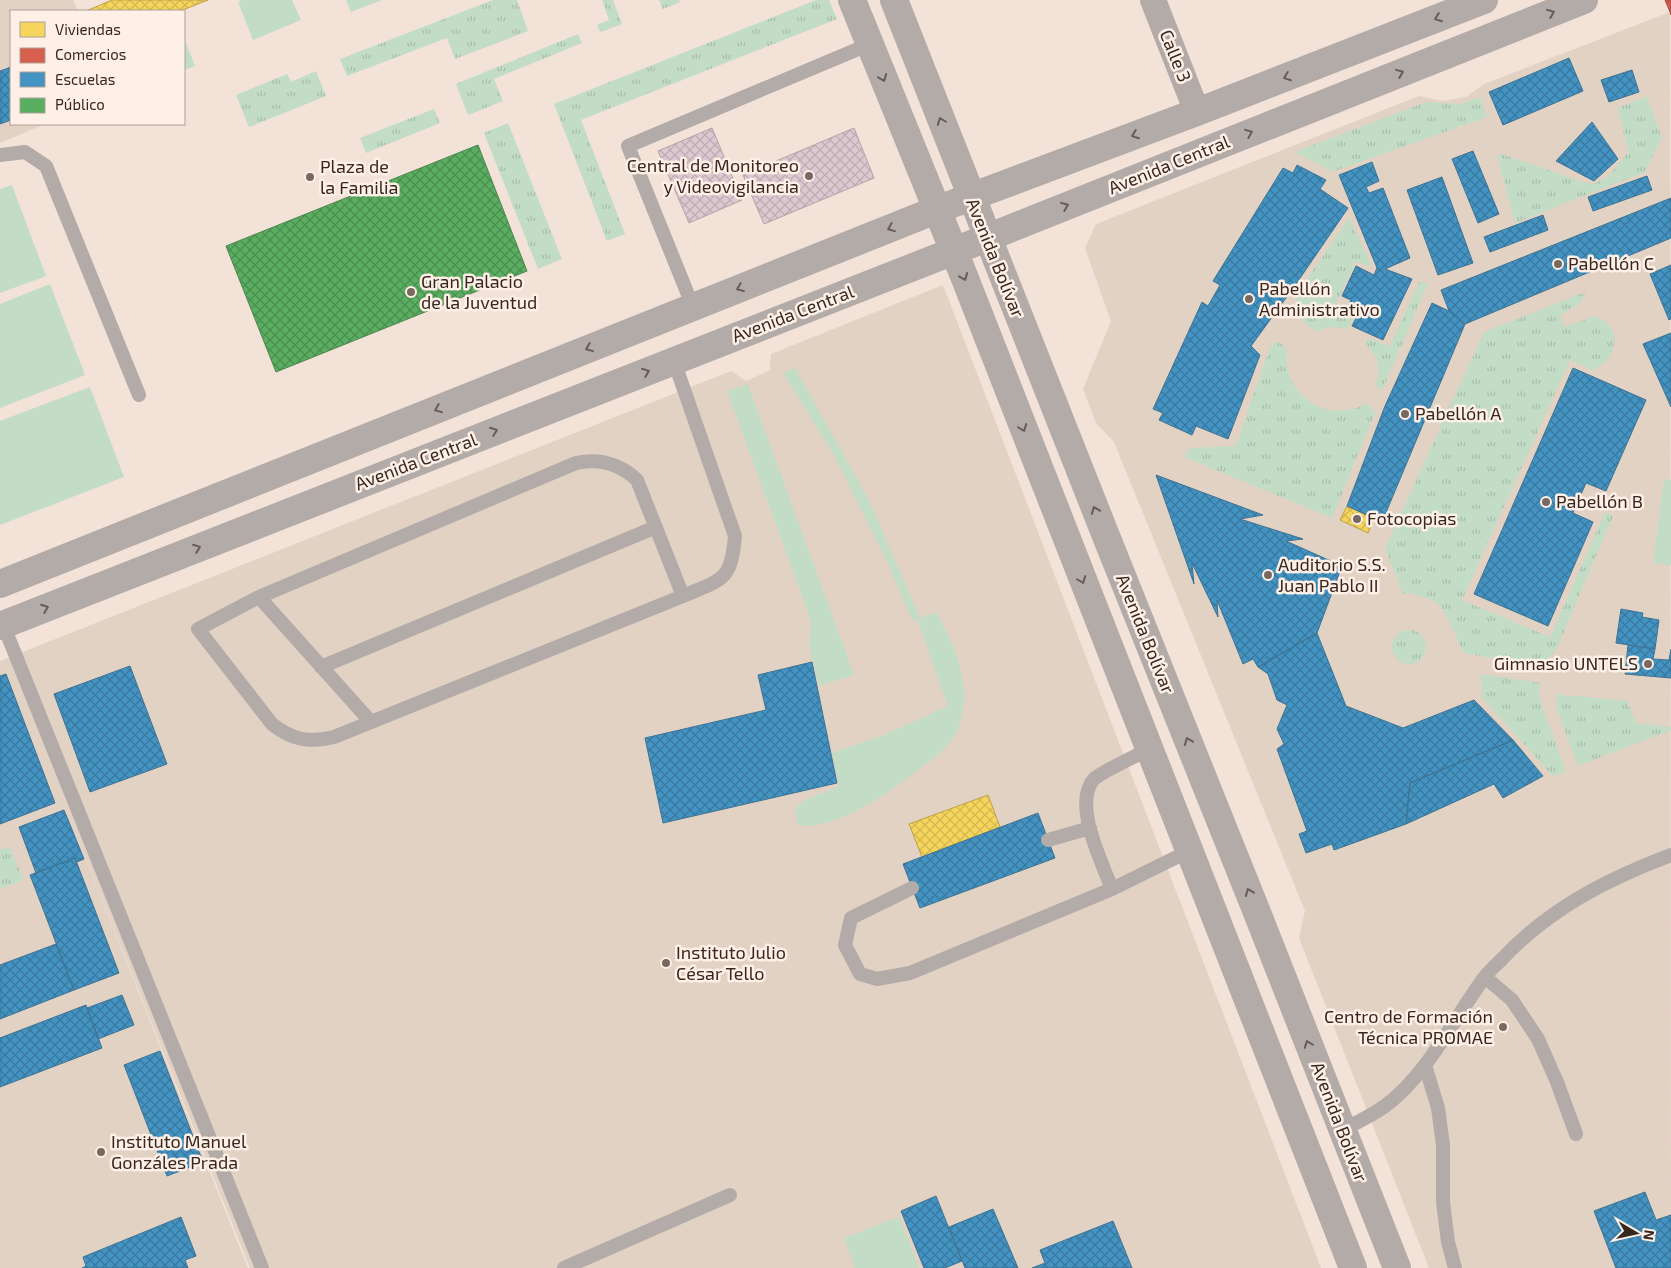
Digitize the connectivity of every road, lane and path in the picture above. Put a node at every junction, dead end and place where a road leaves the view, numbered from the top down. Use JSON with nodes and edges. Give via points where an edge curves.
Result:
{"nodes":[{"id":1,"x":852,"y":0,"type":"edge"},
{"id":2,"x":894,"y":0,"type":"edge"},
{"id":3,"x":1153,"y":0,"type":"edge"},
{"id":4,"x":1484,"y":0,"type":"edge"},
{"id":5,"x":1584,"y":0,"type":"edge"},
{"id":6,"x":870,"y":44,"type":"junction"},
{"id":7,"x":1197,"y":112,"type":"junction"},
{"id":8,"x":0,"y":155,"type":"edge"},
{"id":9,"x":971,"y":197,"type":"junction"},
{"id":10,"x":936,"y":210,"type":"junction"},
{"id":11,"x":987,"y":237,"type":"junction"},
{"id":12,"x":954,"y":251,"type":"junction"},
{"id":13,"x":693,"y":307,"type":"junction"},
{"id":14,"x":674,"y":361,"type":"junction"},
{"id":15,"x":139,"y":395,"type":"dead end"},
{"id":16,"x":656,"y":527,"type":"junction"},
{"id":17,"x":1106,"y":536,"type":"junction"},
{"id":18,"x":1071,"y":551,"type":"junction"},
{"id":19,"x":0,"y":584,"type":"edge"},
{"id":20,"x":683,"y":596,"type":"junction"},
{"id":21,"x":259,"y":597,"type":"junction"},
{"id":22,"x":2,"y":625,"type":"edge"},
{"id":23,"x":321,"y":667,"type":"junction"},
{"id":24,"x":371,"y":722,"type":"junction"},
{"id":25,"x":1149,"y":749,"type":"junction"},
{"id":26,"x":1090,"y":828,"type":"junction"},
{"id":27,"x":1048,"y":840,"type":"dead end"},
{"id":28,"x":1189,"y":851,"type":"junction"},
{"id":29,"x":1671,"y":856,"type":"edge"},
{"id":30,"x":912,"y":888,"type":"dead end"},
{"id":31,"x":1112,"y":889,"type":"junction"},
{"id":32,"x":1484,"y":977,"type":"junction"},
{"id":33,"x":1425,"y":1065,"type":"junction"},
{"id":34,"x":1329,"y":1097,"type":"junction"},
{"id":35,"x":1292,"y":1112,"type":"junction"},
{"id":36,"x":1342,"y":1130,"type":"junction"},
{"id":37,"x":1576,"y":1134,"type":"dead end"},
{"id":38,"x":730,"y":1195,"type":"dead end"},
{"id":39,"x":1370,"y":1201,"type":"junction"},
{"id":40,"x":1333,"y":1217,"type":"junction"},
{"id":41,"x":262,"y":1268,"type":"edge"},
{"id":42,"x":564,"y":1268,"type":"edge"},
{"id":43,"x":1353,"y":1268,"type":"edge"},
{"id":44,"x":1397,"y":1268,"type":"edge"},
{"id":45,"x":1455,"y":1268,"type":"edge"}],
"edges":[{"from":1,"to":6,"type":"street","name":"Avenida Bolívar"},
{"from":9,"to":2,"type":"street","name":"Avenida Bolívar","one_way":true},
{"from":3,"to":7,"type":"street","name":"Calle 3"},
{"from":4,"to":7,"type":"street","one_way":true},
{"from":11,"to":5,"type":"street","name":"Avenida Central","one_way":true},
{"from":6,"to":10,"type":"street","name":"Avenida Bolívar","one_way":true},
{"from":6,"to":13,"type":"lane","via":[[628,146]]},
{"from":7,"to":9,"type":"street","one_way":true},
{"from":8,"to":15,"type":"lane","via":[[25,152],[46,166]]},
{"from":9,"to":10,"type":"street"},
{"from":9,"to":11,"type":"street","name":"Avenida Bolívar"},
{"from":10,"to":12,"type":"street","name":"Avenida Bolívar"},
{"from":10,"to":13,"type":"street","one_way":true},
{"from":11,"to":12,"type":"street","name":"Avenida Central"},
{"from":17,"to":11,"type":"street","name":"Avenida Bolívar","one_way":true},
{"from":12,"to":14,"type":"street","name":"Avenida Central"},
{"from":12,"to":18,"type":"street","name":"Avenida Bolívar","one_way":true},
{"from":13,"to":19,"type":"street","one_way":true},
{"from":14,"to":20,"type":"lane","via":[[735,536],[732,562],[722,579]]},
{"from":22,"to":14,"type":"street","name":"Avenida Central","one_way":true},
{"from":16,"to":20,"type":"lane"},
{"from":16,"to":21,"type":"lane","via":[[638,480],[615,464],[588,460]]},
{"from":16,"to":23,"type":"lane"},
{"from":17,"to":18,"type":"street"},
{"from":34,"to":17,"type":"street","name":"Avenida Bolívar","one_way":true},
{"from":18,"to":25,"type":"street","name":"Avenida Bolívar","one_way":true},
{"from":20,"to":24,"type":"lane"},
{"from":21,"to":23,"type":"lane"},
{"from":21,"to":24,"type":"lane","via":[[198,629],[272,724],[295,738],[319,741]]},
{"from":22,"to":41,"type":"lane"},
{"from":23,"to":24,"type":"lane"},
{"from":25,"to":26,"type":"lane","via":[[1095,778],[1087,790]]},
{"from":25,"to":28,"type":"street","name":"Avenida Bolívar"},
{"from":26,"to":27,"type":"lane"},
{"from":26,"to":31,"type":"lane"},
{"from":28,"to":31,"type":"lane"},
{"from":28,"to":35,"type":"street","name":"Avenida Bolívar"},
{"from":29,"to":32,"type":"lane","via":[[1582,895],[1551,915]]},
{"from":30,"to":31,"type":"lane","via":[[851,918],[845,945],[860,974],[877,979],[910,973]]},
{"from":32,"to":33,"type":"lane"},
{"from":32,"to":37,"type":"lane","via":[[1512,1000],[1538,1039]]},
{"from":33,"to":36,"type":"lane","via":[[1386,1106]]},
{"from":33,"to":45,"type":"lane","via":[[1438,1108],[1443,1146],[1443,1202]]},
{"from":34,"to":35,"type":"street"},
{"from":34,"to":36,"type":"street","name":"Avenida Bolívar"},
{"from":35,"to":40,"type":"street","name":"Avenida Bolívar"},
{"from":36,"to":39,"type":"street","name":"Avenida Bolívar"},
{"from":38,"to":42,"type":"lane"},
{"from":39,"to":40,"type":"street"},
{"from":39,"to":44,"type":"street","name":"Avenida Bolívar"},
{"from":40,"to":43,"type":"street","name":"Avenida Bolívar"}]}
